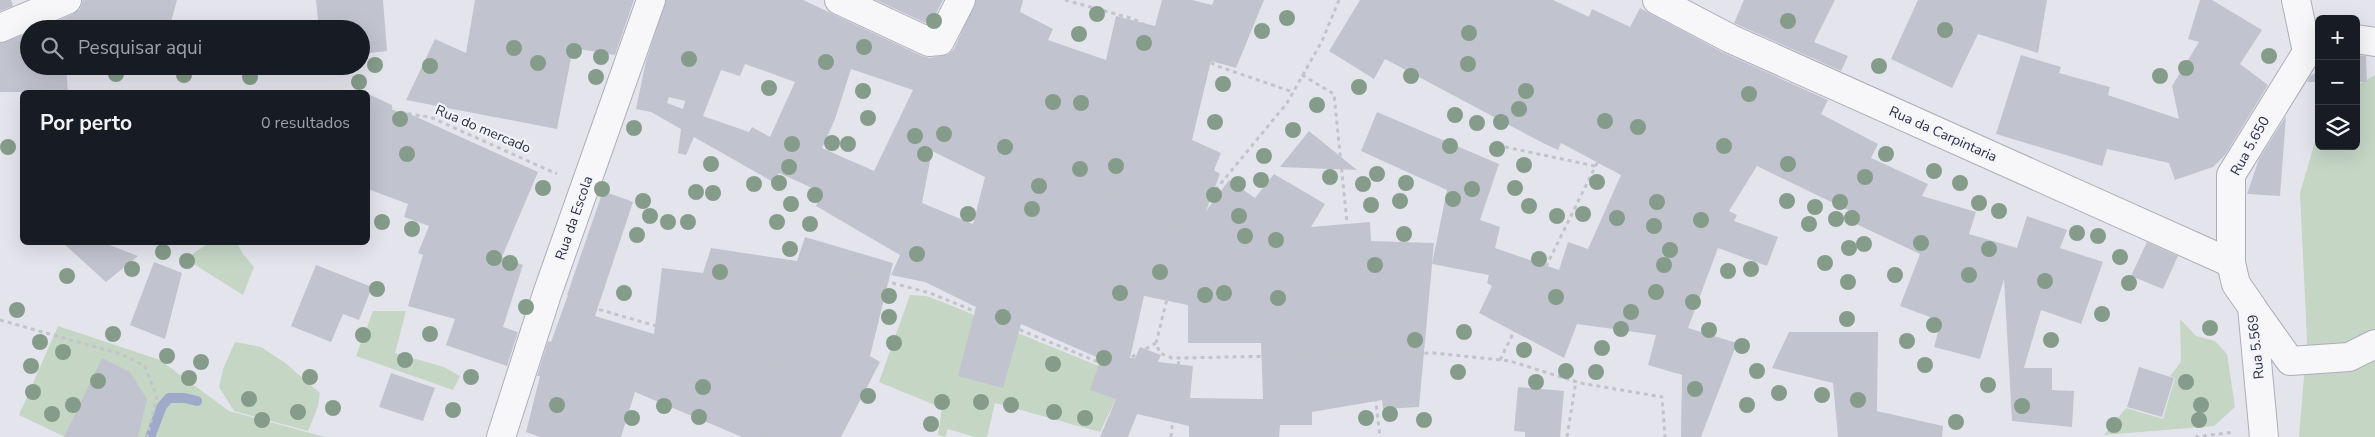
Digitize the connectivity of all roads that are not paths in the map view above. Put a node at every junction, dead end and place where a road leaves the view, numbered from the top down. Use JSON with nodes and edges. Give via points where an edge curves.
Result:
{"nodes":[{"id":1,"x":67,"y":0,"type":"edge"},
{"id":2,"x":651,"y":0,"type":"edge"},
{"id":3,"x":839,"y":0,"type":"edge"},
{"id":4,"x":961,"y":0,"type":"edge"},
{"id":5,"x":1657,"y":0,"type":"edge"},
{"id":6,"x":2296,"y":0,"type":"edge"},
{"id":7,"x":0,"y":28,"type":"edge"},
{"id":8,"x":2360,"y":40,"type":"edge"},
{"id":9,"x":2375,"y":42,"type":"edge"},
{"id":10,"x":2313,"y":50,"type":"edge"},
{"id":11,"x":2231,"y":263,"type":"junction"},
{"id":12,"x":2252,"y":307,"type":"junction"},
{"id":13,"x":2375,"y":344,"type":"edge"},
{"id":14,"x":2264,"y":433,"type":"edge"},
{"id":15,"x":501,"y":437,"type":"edge"}],
"edges":[{"from":1,"to":7,"type":"street"},
{"from":2,"to":15,"type":"street","name":"Rua da Escola","via":[[547,294]]},
{"from":3,"to":4,"type":"street","via":[[928,42],[940,41]]},
{"from":5,"to":11,"type":"street","name":"Rua da Carpintaria","via":[[1731,39]]},
{"from":6,"to":10,"type":"street"},
{"from":8,"to":9,"type":"street"},
{"from":10,"to":11,"type":"street","name":"Rua 5.650","via":[[2231,175]]},
{"from":11,"to":12,"type":"street","name":"Rua 5.569","via":[[2236,284]]},
{"from":12,"to":13,"type":"street","via":[[2290,361],[2349,357]]},
{"from":12,"to":14,"type":"street","name":"Rua 5.569"}]}
